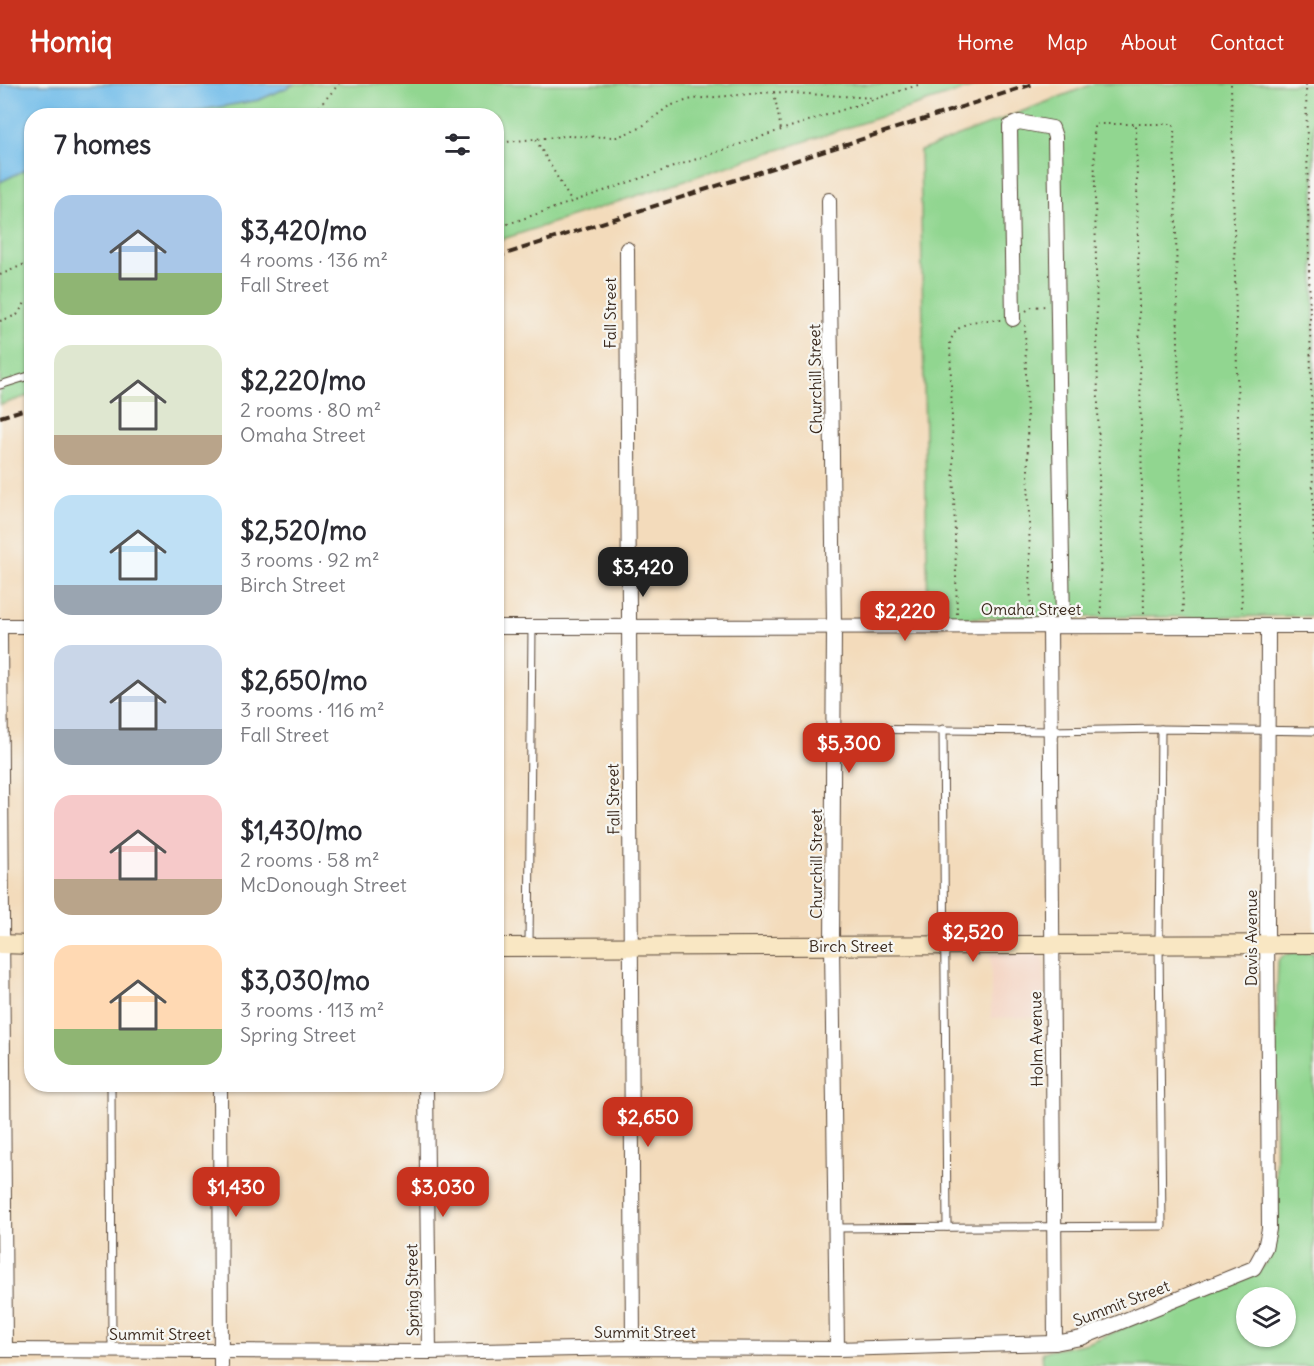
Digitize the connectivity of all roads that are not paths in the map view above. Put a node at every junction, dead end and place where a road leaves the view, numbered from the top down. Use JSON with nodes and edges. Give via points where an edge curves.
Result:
{"nodes":[{"id":1,"x":829,"y":200,"type":"dead end"},
{"id":2,"x":627,"y":249,"type":"dead end"},
{"id":3,"x":1019,"y":319,"type":"road end"},
{"id":4,"x":24,"y":378,"type":"edge"},
{"id":5,"x":0,"y":385,"type":"edge"},
{"id":6,"x":0,"y":626,"type":"edge"},
{"id":7,"x":24,"y":626,"type":"edge"},
{"id":8,"x":627,"y":626,"type":"junction"},
{"id":9,"x":1057,"y":626,"type":"junction"},
{"id":10,"x":1268,"y":626,"type":"junction"},
{"id":11,"x":1314,"y":626,"type":"edge"},
{"id":12,"x":504,"y":627,"type":"edge"},
{"id":13,"x":532,"y":627,"type":"junction"},
{"id":14,"x":834,"y":627,"type":"junction"},
{"id":15,"x":0,"y":632,"type":"edge"},
{"id":16,"x":833,"y":729,"type":"junction"},
{"id":17,"x":943,"y":729,"type":"junction"},
{"id":18,"x":1161,"y":729,"type":"junction"},
{"id":19,"x":1050,"y":731,"type":"junction"},
{"id":20,"x":1314,"y":731,"type":"edge"},
{"id":21,"x":1268,"y":732,"type":"junction"},
{"id":22,"x":1,"y":944,"type":"edge"},
{"id":23,"x":1051,"y":944,"type":"junction"},
{"id":24,"x":1159,"y":944,"type":"junction"},
{"id":25,"x":1267,"y":944,"type":"junction"},
{"id":26,"x":1314,"y":944,"type":"edge"},
{"id":27,"x":24,"y":945,"type":"edge"},
{"id":28,"x":832,"y":945,"type":"junction"},
{"id":29,"x":944,"y":946,"type":"junction"},
{"id":30,"x":504,"y":947,"type":"edge"},
{"id":31,"x":529,"y":947,"type":"junction"},
{"id":32,"x":631,"y":947,"type":"junction"},
{"id":33,"x":111,"y":1092,"type":"edge"},
{"id":34,"x":220,"y":1092,"type":"edge"},
{"id":35,"x":426,"y":1092,"type":"edge"},
{"id":36,"x":1054,"y":1226,"type":"junction"},
{"id":37,"x":946,"y":1227,"type":"junction"},
{"id":38,"x":835,"y":1228,"type":"junction"},
{"id":39,"x":1265,"y":1248,"type":"joint"},
{"id":40,"x":1054,"y":1343,"type":"junction"},
{"id":41,"x":633,"y":1348,"type":"junction"},
{"id":42,"x":837,"y":1349,"type":"junction"},
{"id":43,"x":3,"y":1350,"type":"edge"},
{"id":44,"x":112,"y":1350,"type":"junction"},
{"id":45,"x":220,"y":1351,"type":"junction"},
{"id":46,"x":530,"y":1351,"type":"junction"},
{"id":47,"x":429,"y":1352,"type":"junction"},
{"id":48,"x":221,"y":1366,"type":"edge"},
{"id":49,"x":530,"y":1366,"type":"edge"}],
"edges":[{"from":1,"to":14,"type":"street","name":"Churchill Street"},
{"from":2,"to":8,"type":"street","name":"Fall Street"},
{"from":3,"to":9,"type":"street","name":"Holm Avenue","via":[[1010,126],[1019,122],[1052,128],[1055,137]]},
{"from":4,"to":5,"type":"lane"},
{"from":6,"to":7,"type":"street"},
{"from":8,"to":13,"type":"street","name":"Omaha Street"},
{"from":8,"to":14,"type":"street","name":"Omaha Street"},
{"from":8,"to":32,"type":"street","name":"Fall Street"},
{"from":9,"to":10,"type":"street","name":"Omaha Street"},
{"from":9,"to":14,"type":"street","name":"Omaha Street"},
{"from":9,"to":19,"type":"street","name":"Holm Avenue"},
{"from":10,"to":11,"type":"street","name":"Omaha Street"},
{"from":10,"to":21,"type":"street","name":"Davis Avenue"},
{"from":12,"to":13,"type":"street","name":"Omaha Street"},
{"from":13,"to":31,"type":"lane"},
{"from":14,"to":16,"type":"street","name":"Churchill Street"},
{"from":15,"to":22,"type":"street"},
{"from":16,"to":17,"type":"lane"},
{"from":16,"to":28,"type":"street","name":"Churchill Street"},
{"from":17,"to":19,"type":"lane"},
{"from":17,"to":29,"type":"lane"},
{"from":18,"to":19,"type":"lane"},
{"from":18,"to":21,"type":"lane"},
{"from":18,"to":24,"type":"lane"},
{"from":19,"to":23,"type":"street","name":"Holm Avenue"},
{"from":20,"to":21,"type":"lane"},
{"from":21,"to":25,"type":"street","name":"Davis Avenue"},
{"from":22,"to":27,"type":"main road"},
{"from":22,"to":43,"type":"street"},
{"from":23,"to":24,"type":"main road","name":"Birch Street"},
{"from":23,"to":29,"type":"main road","name":"Birch Street"},
{"from":23,"to":36,"type":"street","name":"Holm Avenue"},
{"from":24,"to":25,"type":"main road","name":"Birch Street"},
{"from":24,"to":36,"type":"lane","via":[[1162,1226]]},
{"from":25,"to":26,"type":"main road","name":"Birch Street"},
{"from":25,"to":39,"type":"street","name":"Davis Avenue","via":[[1269,1229]]},
{"from":28,"to":29,"type":"main road","name":"Birch Street"},
{"from":28,"to":32,"type":"main road","name":"Birch Street"},
{"from":28,"to":38,"type":"street","name":"Churchill Street"},
{"from":29,"to":37,"type":"lane"},
{"from":30,"to":31,"type":"main road","name":"Birch Street"},
{"from":31,"to":32,"type":"main road","name":"Birch Street"},
{"from":32,"to":41,"type":"street","name":"Fall Street"},
{"from":33,"to":44,"type":"lane"},
{"from":34,"to":45,"type":"street"},
{"from":35,"to":47,"type":"street","name":"Spring Street"},
{"from":36,"to":37,"type":"lane"},
{"from":36,"to":40,"type":"street","name":"Holm Avenue"},
{"from":37,"to":38,"type":"lane"},
{"from":38,"to":42,"type":"street","name":"Churchill Street"},
{"from":39,"to":40,"type":"street","name":"Summit Street","via":[[1254,1268],[1081,1338]]},
{"from":40,"to":42,"type":"street","name":"Summit Street"},
{"from":41,"to":42,"type":"street","name":"Summit Street"},
{"from":41,"to":46,"type":"street","name":"Summit Street"},
{"from":43,"to":44,"type":"street","name":"Summit Street"},
{"from":44,"to":45,"type":"street","name":"Summit Street"},
{"from":45,"to":47,"type":"street","name":"Summit Street"},
{"from":45,"to":48,"type":"street"},
{"from":46,"to":47,"type":"street","name":"Summit Street"},
{"from":46,"to":49,"type":"street"}]}
